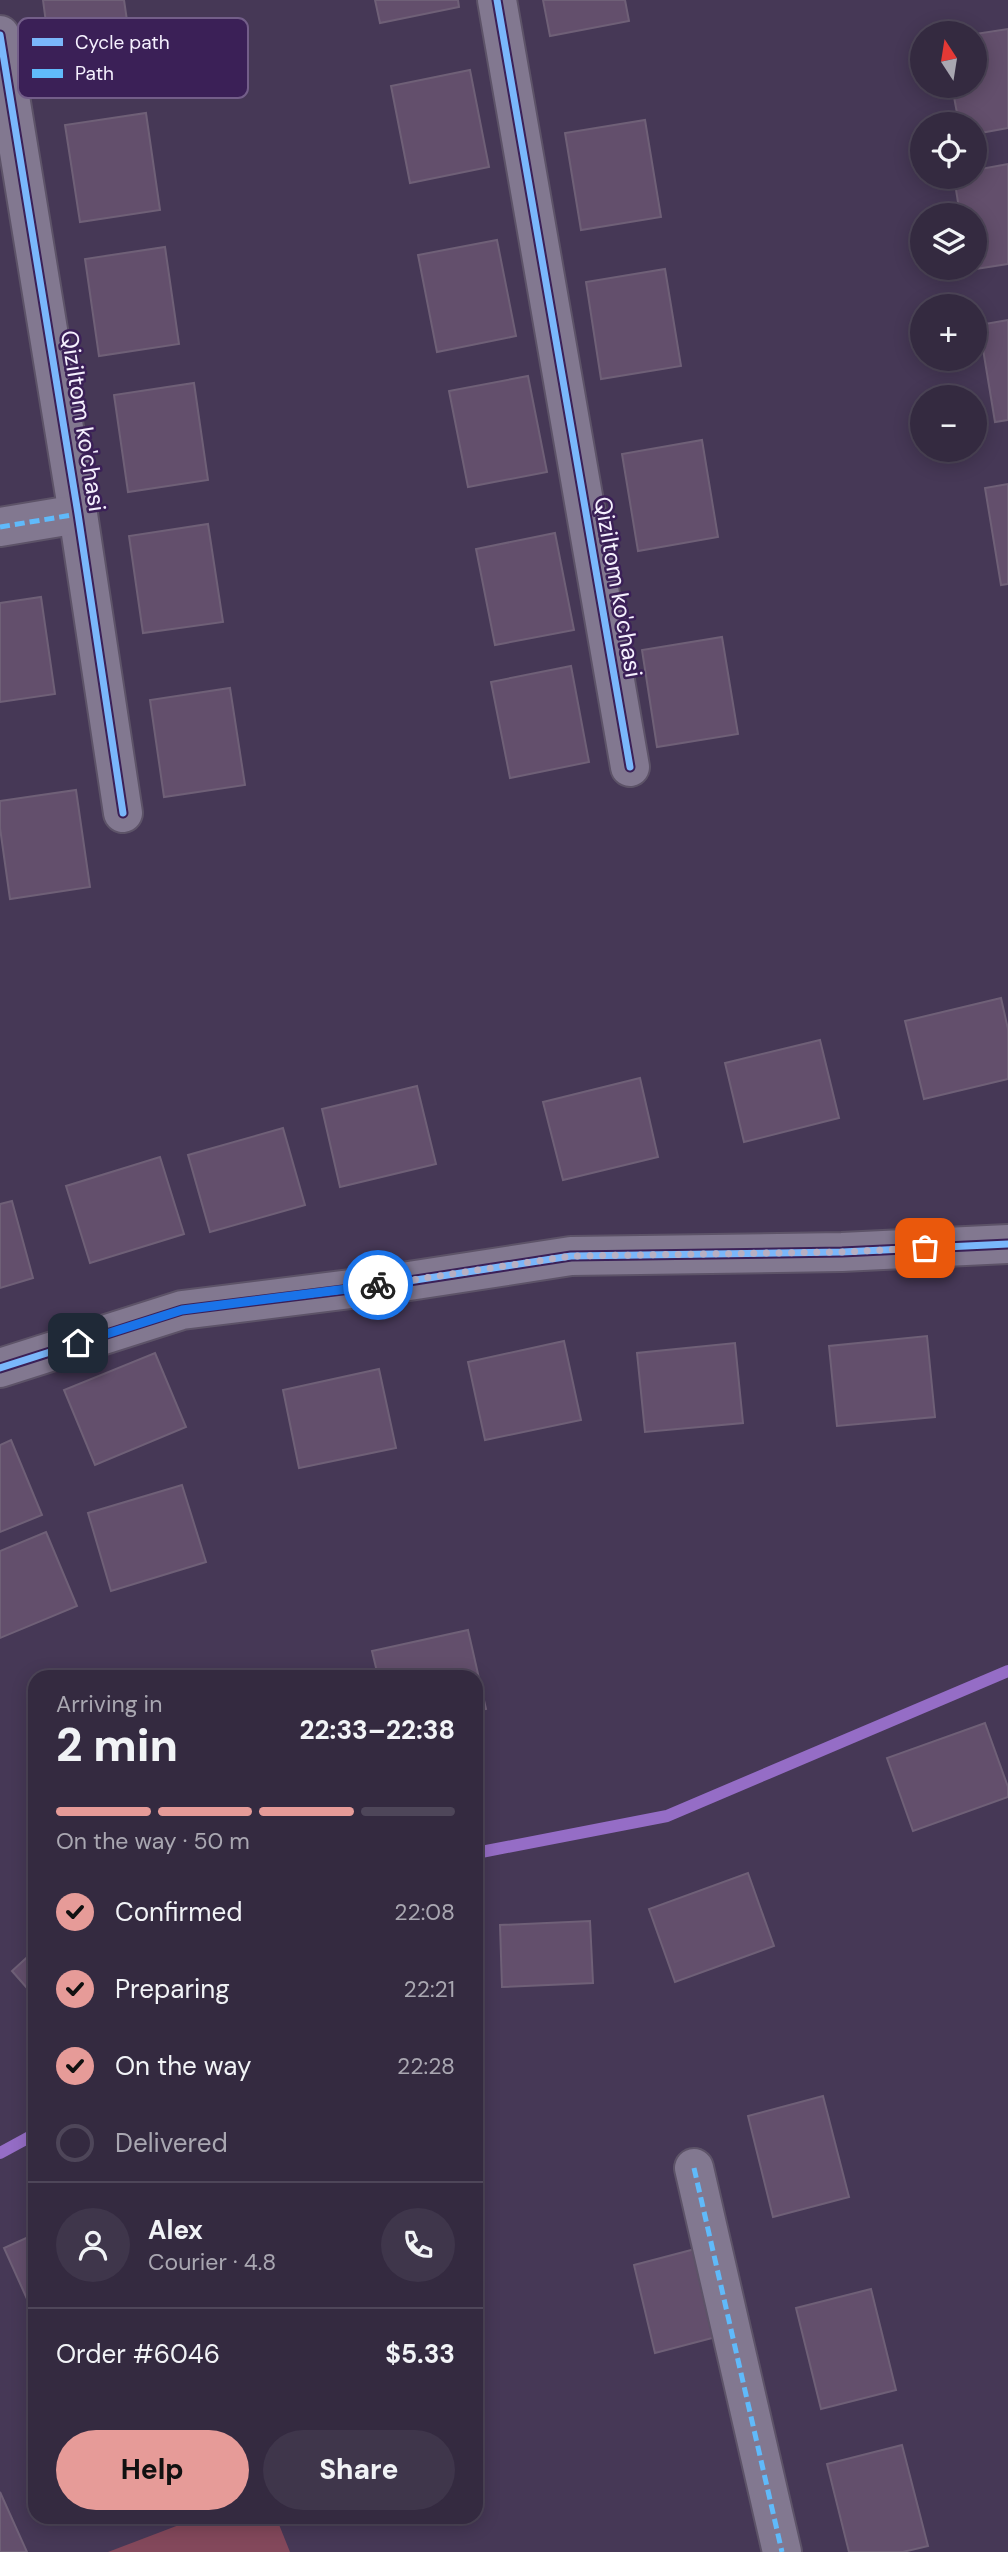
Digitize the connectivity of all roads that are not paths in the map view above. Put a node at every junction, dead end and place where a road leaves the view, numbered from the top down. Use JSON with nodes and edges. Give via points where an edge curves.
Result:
{"nodes":[{"id":1,"x":497,"y":0,"type":"edge"},
{"id":2,"x":0,"y":35,"type":"edge"},
{"id":3,"x":78,"y":514,"type":"junction"},
{"id":4,"x":0,"y":527,"type":"edge"},
{"id":5,"x":630,"y":767,"type":"dead end"},
{"id":6,"x":123,"y":813,"type":"dead end"},
{"id":7,"x":1008,"y":1244,"type":"edge"},
{"id":8,"x":0,"y":1368,"type":"edge"},
{"id":9,"x":694,"y":2168,"type":"dead end"},
{"id":10,"x":782,"y":2552,"type":"edge"}],
"edges":[{"from":1,"to":5,"type":"street","name":"Qiziltom ko'chasi"},
{"from":2,"to":3,"type":"street","name":"Qiziltom ko'chasi"},
{"from":3,"to":4,"type":"street","name":"Qiziltom ko'chasi"},
{"from":3,"to":6,"type":"street","name":"Qiziltom ko'chasi"},
{"from":7,"to":8,"type":"street","via":[[571,1256],[182,1310]]},
{"from":9,"to":10,"type":"street"}]}
